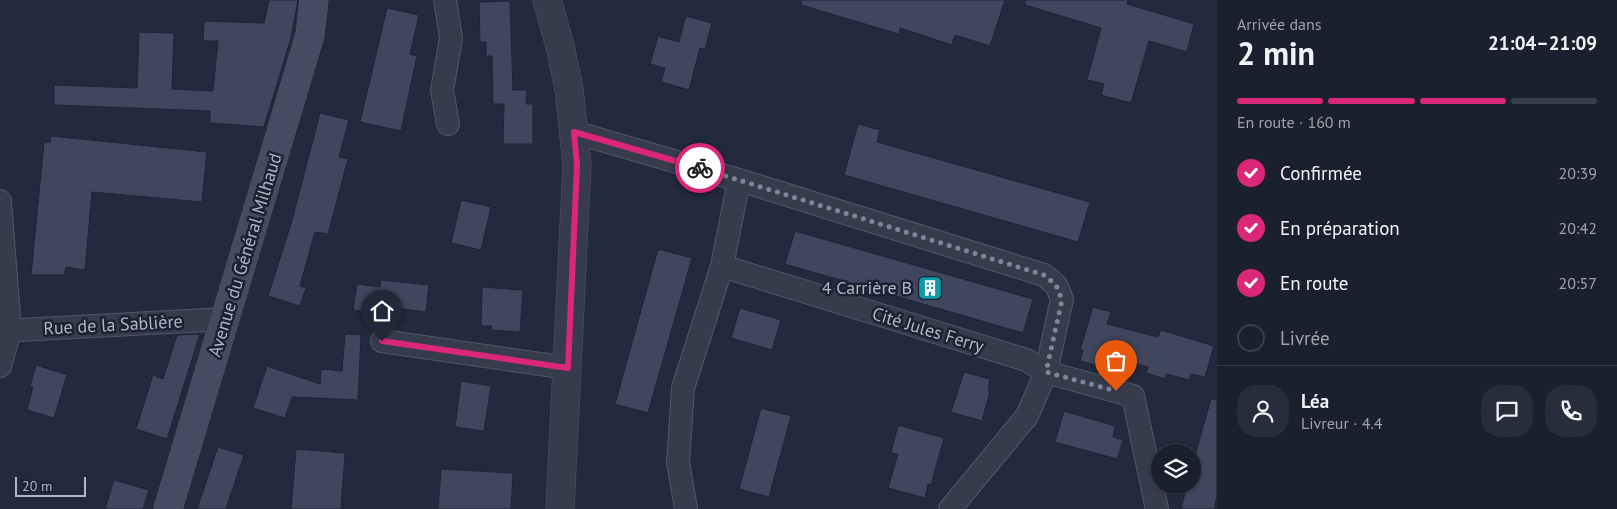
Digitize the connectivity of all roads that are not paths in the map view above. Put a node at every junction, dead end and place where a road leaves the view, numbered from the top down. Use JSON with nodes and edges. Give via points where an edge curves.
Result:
{"nodes":[{"id":1,"x":314,"y":0,"type":"edge"},
{"id":2,"x":446,"y":0,"type":"edge"},
{"id":3,"x":547,"y":0,"type":"edge"},
{"id":4,"x":448,"y":124,"type":"dead end"},
{"id":5,"x":574,"y":132,"type":"junction"},
{"id":6,"x":739,"y":180,"type":"junction"},
{"id":7,"x":0,"y":201,"type":"edge"},
{"id":8,"x":722,"y":266,"type":"junction"},
{"id":9,"x":226,"y":319,"type":"junction"},
{"id":10,"x":5,"y":330,"type":"edge"},
{"id":11,"x":382,"y":341,"type":"dead end"},
{"id":12,"x":0,"y":366,"type":"edge"},
{"id":13,"x":568,"y":368,"type":"junction"},
{"id":14,"x":1046,"y":372,"type":"junction"},
{"id":15,"x":168,"y":509,"type":"edge"},
{"id":16,"x":560,"y":509,"type":"edge"},
{"id":17,"x":686,"y":509,"type":"edge"},
{"id":18,"x":950,"y":509,"type":"edge"},
{"id":19,"x":1158,"y":509,"type":"edge"}],
"edges":[{"from":1,"to":9,"type":"main road","name":"Avenue du Général Milhaud","via":[[310,35]]},
{"from":2,"to":4,"type":"street","via":[[451,38],[442,90]]},
{"from":3,"to":5,"type":"street","via":[[560,46]]},
{"from":5,"to":6,"type":"street"},
{"from":5,"to":13,"type":"street","via":[[577,165]]},
{"from":6,"to":8,"type":"street"},
{"from":6,"to":14,"type":"street","via":[[1044,275],[1056,285],[1062,300]]},
{"from":7,"to":10,"type":"street"},
{"from":8,"to":14,"type":"street","name":"Cité Jules Ferry","via":[[1026,360]]},
{"from":8,"to":17,"type":"street","via":[[684,388],[678,462]]},
{"from":9,"to":10,"type":"street","name":"Rue de la Sablière"},
{"from":9,"to":15,"type":"main road","name":"Avenue du Général Milhaud"},
{"from":10,"to":12,"type":"street"},
{"from":11,"to":13,"type":"street"},
{"from":13,"to":16,"type":"street"},
{"from":14,"to":18,"type":"street","via":[[1027,416]]},
{"from":14,"to":19,"type":"street","name":"Cité Jules Ferry","via":[[1133,396]]}]}
